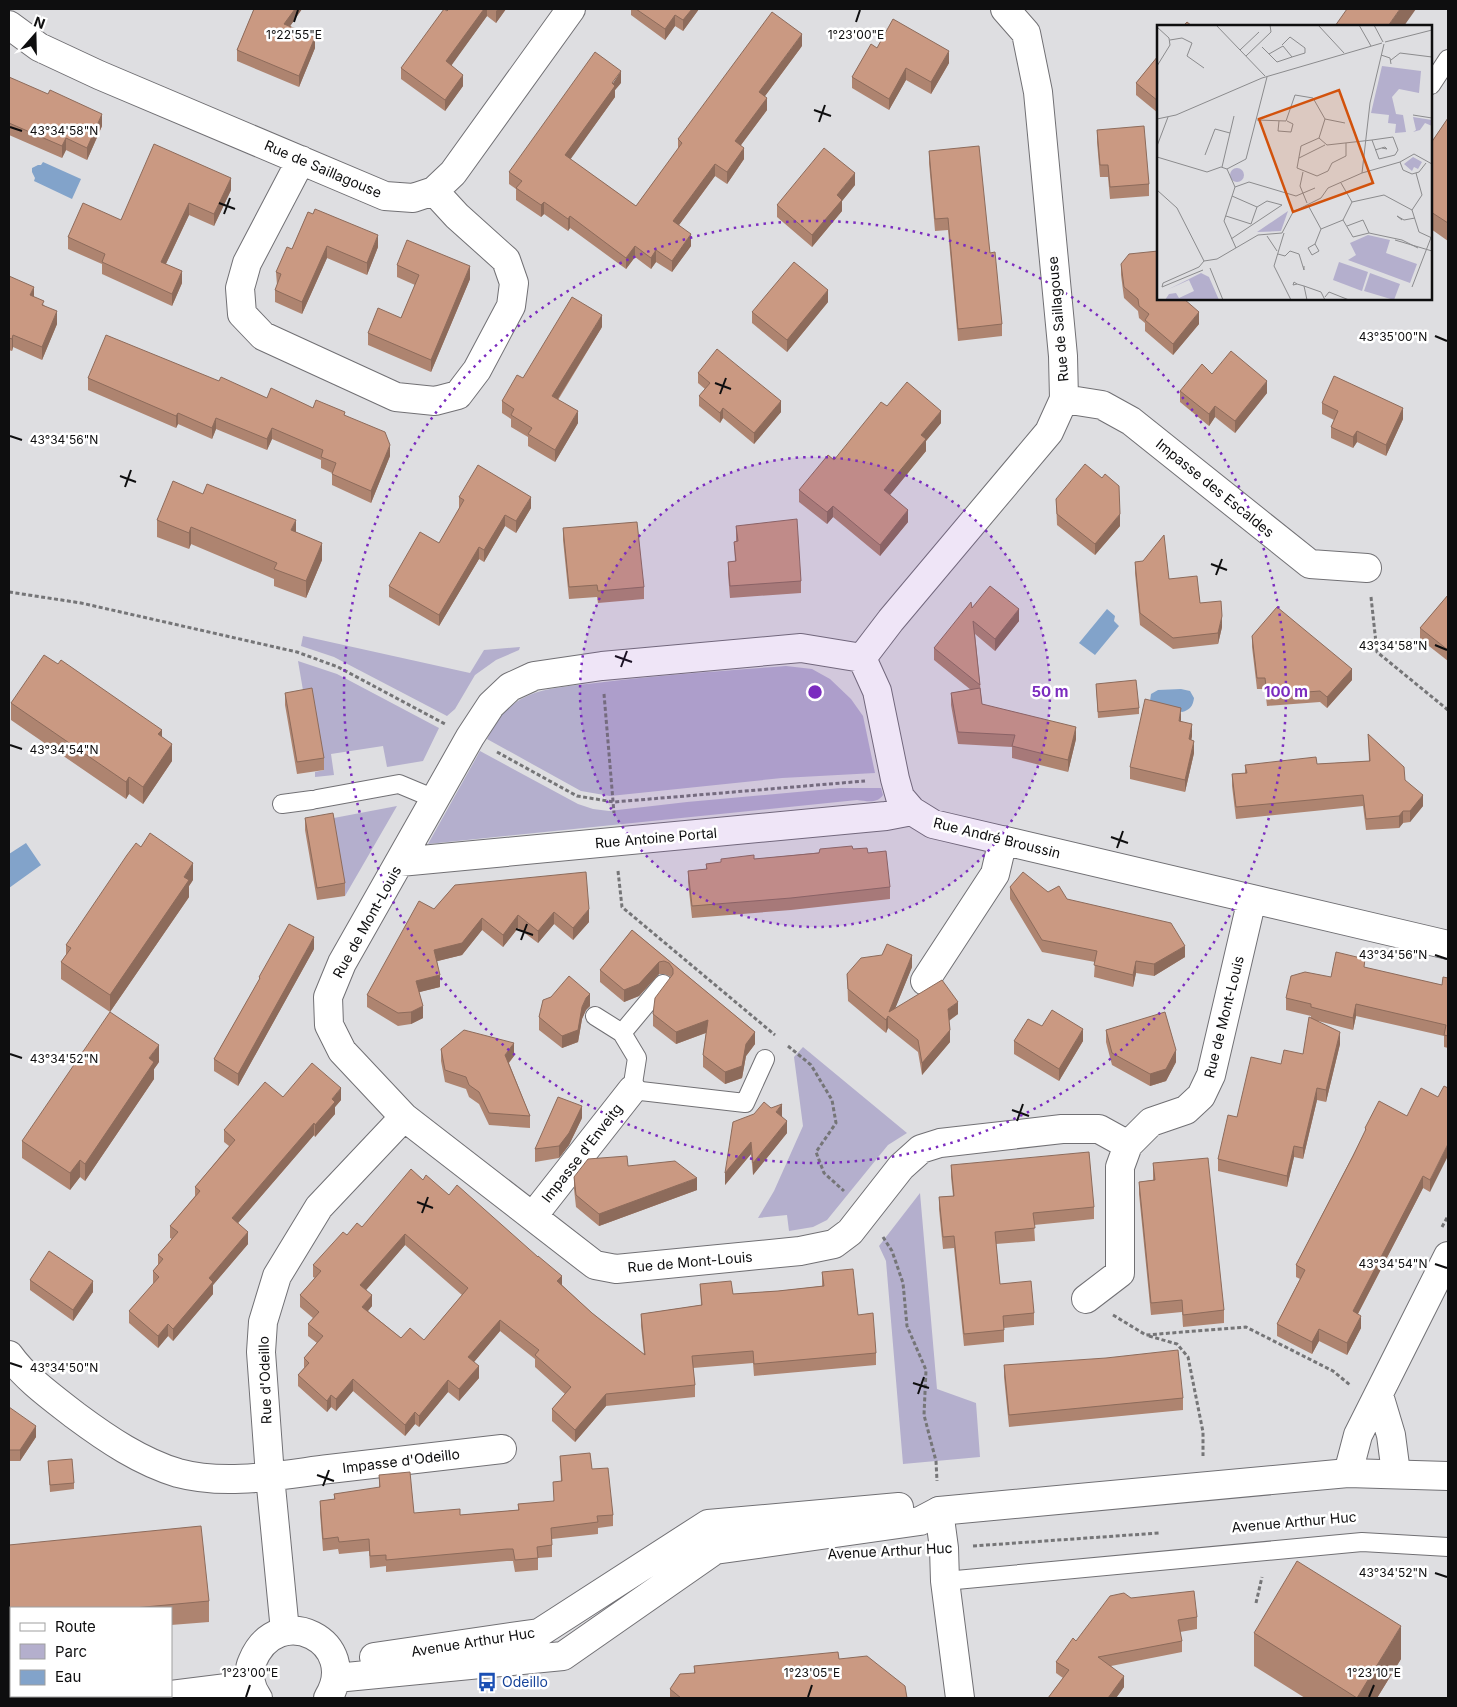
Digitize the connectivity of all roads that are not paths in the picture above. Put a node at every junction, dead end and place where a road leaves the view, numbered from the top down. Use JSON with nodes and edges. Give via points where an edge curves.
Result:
{"nodes":[{"id":1,"x":571,"y":9,"type":"edge"},
{"id":2,"x":1005,"y":9,"type":"edge"},
{"id":3,"x":9,"y":25,"type":"edge"},
{"id":4,"x":1448,"y":59,"type":"edge"},
{"id":5,"x":1432,"y":83,"type":"edge"},
{"id":6,"x":301,"y":160,"type":"junction"},
{"id":7,"x":434,"y":192,"type":"junction"},
{"id":8,"x":1064,"y":398,"type":"junction"},
{"id":9,"x":1367,"y":568,"type":"road end"},
{"id":10,"x":862,"y":658,"type":"junction"},
{"id":11,"x":434,"y":798,"type":"junction"},
{"id":12,"x":282,"y":804,"type":"dead end"},
{"id":13,"x":912,"y":811,"type":"junction"},
{"id":14,"x":1003,"y":840,"type":"junction"},
{"id":15,"x":400,"y":862,"type":"junction"},
{"id":16,"x":1252,"y":899,"type":"junction"},
{"id":17,"x":1448,"y":946,"type":"edge"},
{"id":18,"x":925,"y":981,"type":"dead end"},
{"id":19,"x":663,"y":984,"type":"edge"},
{"id":20,"x":595,"y":1016,"type":"dead end"},
{"id":21,"x":622,"y":1033,"type":"junction"},
{"id":22,"x":765,"y":1059,"type":"dead end"},
{"id":23,"x":632,"y":1090,"type":"junction"},
{"id":24,"x":404,"y":1117,"type":"junction"},
{"id":25,"x":1128,"y":1145,"type":"junction"},
{"id":26,"x":533,"y":1216,"type":"junction"},
{"id":27,"x":1448,"y":1256,"type":"edge"},
{"id":28,"x":1086,"y":1299,"type":"road end"},
{"id":29,"x":9,"y":1355,"type":"edge"},
{"id":30,"x":1379,"y":1395,"type":"junction"},
{"id":31,"x":502,"y":1449,"type":"dead end"},
{"id":32,"x":1348,"y":1473,"type":"junction"},
{"id":33,"x":1396,"y":1473,"type":"junction"},
{"id":34,"x":270,"y":1476,"type":"junction"},
{"id":35,"x":1448,"y":1476,"type":"edge"},
{"id":36,"x":939,"y":1511,"type":"junction"},
{"id":37,"x":1448,"y":1547,"type":"edge"},
{"id":38,"x":945,"y":1581,"type":"junction"},
{"id":39,"x":285,"y":1631,"type":"junction"},
{"id":40,"x":172,"y":1676,"type":"edge"},
{"id":41,"x":333,"y":1680,"type":"edge"},
{"id":42,"x":253,"y":1683,"type":"edge"},
{"id":43,"x":172,"y":1695,"type":"edge"},
{"id":44,"x":960,"y":1698,"type":"edge"}],
"edges":[{"from":1,"to":7,"type":"street","via":[[453,173]]},
{"from":2,"to":8,"type":"street","name":"Rue de Saillagouse","via":[[1026,33],[1038,92],[1063,356]]},
{"from":3,"to":6,"type":"street","name":"Rue de Saillagouse","via":[[39,47]]},
{"from":4,"to":5,"type":"lane"},
{"from":6,"to":7,"type":"street","name":"Rue de Saillagouse","via":[[385,196],[413,198]]},
{"from":6,"to":7,"type":"street","via":[[247,263],[240,288],[242,314],[263,336],[387,393],[434,401],[458,395],[477,370],[511,306],[514,283],[506,260]]},
{"from":8,"to":9,"type":"street","name":"Impasse des Escaldes","via":[[1102,405],[1131,421],[1310,564]]},
{"from":8,"to":10,"type":"street","name":"Rue de Saillagouse","via":[[1049,432]]},
{"from":10,"to":11,"type":"street","name":"Rue de Mont-Louis","via":[[801,648],[602,666],[534,676],[510,688],[491,705]]},
{"from":10,"to":13,"type":"street","name":"Rue André Broussin","via":[[877,691],[900,797]]},
{"from":11,"to":12,"type":"lane","via":[[399,784]]},
{"from":11,"to":15,"type":"street","name":"Rue de Mont-Louis"},
{"from":13,"to":14,"type":"street","name":"Rue André Broussin","via":[[933,824]]},
{"from":13,"to":15,"type":"street","name":"Rue Antoine Portal"},
{"from":14,"to":16,"type":"street","name":"Rue André Broussin"},
{"from":14,"to":18,"type":"street","via":[[995,874]]},
{"from":15,"to":24,"type":"street","name":"Rue de Mont-Louis","via":[[342,963],[328,997],[328,1025],[342,1051]]},
{"from":16,"to":17,"type":"street","name":"Rue André Broussin"},
{"from":16,"to":25,"type":"street","name":"Rue de Mont-Louis","via":[[1211,1076],[1200,1096],[1186,1110],[1151,1122]]},
{"from":19,"to":21,"type":"lane"},
{"from":20,"to":21,"type":"lane","name":"Impasse d'Enveitg"},
{"from":21,"to":23,"type":"lane","name":"Impasse d'Enveitg","via":[[637,1058]]},
{"from":22,"to":23,"type":"lane","name":"Impasse d'Enveitg","via":[[745,1103]]},
{"from":23,"to":26,"type":"street","name":"Impasse d'Enveitg"},
{"from":24,"to":26,"type":"street","name":"Rue de Mont-Louis"},
{"from":24,"to":34,"type":"street","name":"Rue d'Odeillo","via":[[319,1207],[277,1276],[263,1322]]},
{"from":25,"to":26,"type":"street","name":"Rue de Mont-Louis","via":[[1099,1129],[1062,1129],[940,1143],[921,1149],[901,1167],[850,1232],[834,1244],[800,1251],[616,1269],[595,1265]]},
{"from":25,"to":28,"type":"street","via":[[1120,1167],[1120,1273]]},
{"from":27,"to":30,"type":"street"},
{"from":29,"to":34,"type":"street","name":"Impasse d'Odeillo","via":[[60,1404],[102,1435],[151,1463],[179,1473],[221,1479]]},
{"from":30,"to":32,"type":"street","via":[[1358,1436]]},
{"from":30,"to":33,"type":"street"},
{"from":31,"to":34,"type":"street","name":"Impasse d'Odeillo"},
{"from":32,"to":33,"type":"street","name":"Avenue Arthur Huc"},
{"from":32,"to":36,"type":"street","name":"Avenue Arthur Huc"},
{"from":33,"to":35,"type":"street","name":"Avenue Arthur Huc"},
{"from":34,"to":39,"type":"street","name":"Rue d'Odeillo"},
{"from":36,"to":38,"type":"street"},
{"from":36,"to":41,"type":"street","name":"Avenue Arthur Huc","via":[[920,1522],[715,1550],[563,1656]]},
{"from":37,"to":38,"type":"lane","name":"Avenue Arthur Huc","via":[[1362,1542]]},
{"from":38,"to":44,"type":"street"},
{"from":39,"to":41,"type":"street","via":[[301,1631],[316,1637],[331,1653]]},
{"from":39,"to":42,"type":"street","via":[[269,1638],[257,1650]]},
{"from":40,"to":42,"type":"street"},
{"from":42,"to":43,"type":"street"}]}
